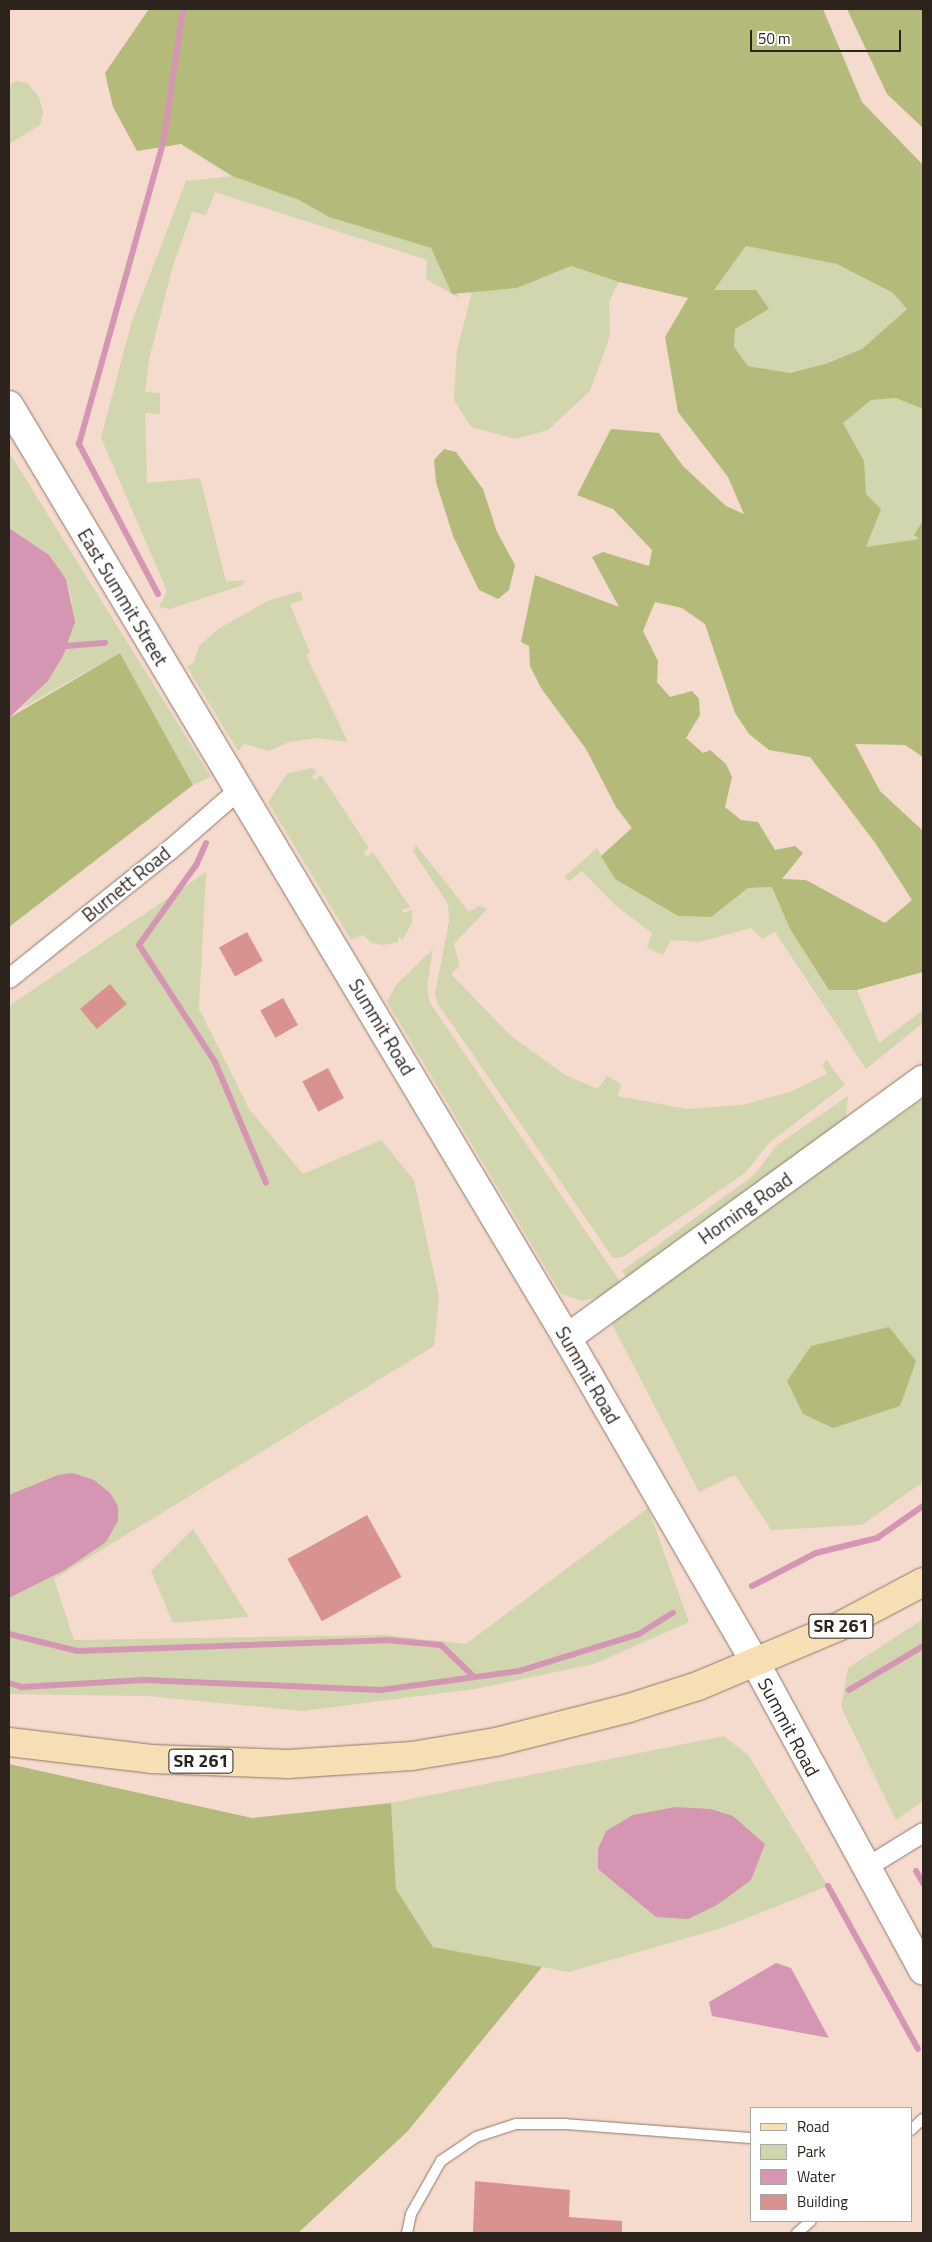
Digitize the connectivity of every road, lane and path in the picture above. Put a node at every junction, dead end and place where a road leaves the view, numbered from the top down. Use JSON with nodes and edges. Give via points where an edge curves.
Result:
{"nodes":[{"id":1,"x":9,"y":405,"type":"edge"},
{"id":2,"x":240,"y":788,"type":"junction"},
{"id":3,"x":9,"y":978,"type":"edge"},
{"id":4,"x":923,"y":1079,"type":"edge"},
{"id":5,"x":567,"y":1338,"type":"junction"},
{"id":6,"x":923,"y":1582,"type":"edge"},
{"id":7,"x":756,"y":1664,"type":"junction"},
{"id":8,"x":9,"y":1742,"type":"edge"},
{"id":9,"x":923,"y":1832,"type":"edge"},
{"id":10,"x":866,"y":1866,"type":"junction"},
{"id":11,"x":923,"y":1970,"type":"edge"},
{"id":12,"x":923,"y":2118,"type":"edge"},
{"id":13,"x":912,"y":2129,"type":"edge"},
{"id":14,"x":750,"y":2138,"type":"edge"},
{"id":15,"x":810,"y":2222,"type":"edge"},
{"id":16,"x":407,"y":2233,"type":"edge"},
{"id":17,"x":797,"y":2233,"type":"edge"}],
"edges":[{"from":1,"to":2,"type":"main road","name":"East Summit Street"},
{"from":2,"to":3,"type":"street","name":"Burnett Road","via":[[169,850]]},
{"from":2,"to":5,"type":"main road","name":"Summit Road"},
{"from":4,"to":5,"type":"main road","name":"Horning Road"},
{"from":5,"to":7,"type":"main road","name":"Summit Road"},
{"from":6,"to":7,"type":"main road","number":"SR 261","via":[[838,1627]]},
{"from":7,"to":8,"type":"main road","number":"SR 261","via":[[629,1708],[496,1742],[412,1756],[288,1764],[151,1759]]},
{"from":7,"to":10,"type":"main road","name":"Summit Road"},
{"from":9,"to":10,"type":"street"},
{"from":10,"to":11,"type":"main road","name":"Summit Road"},
{"from":12,"to":13,"type":"lane"},
{"from":14,"to":16,"type":"lane","via":[[565,2124],[516,2124],[476,2137],[441,2162],[411,2214]]},
{"from":15,"to":17,"type":"lane"}]}
